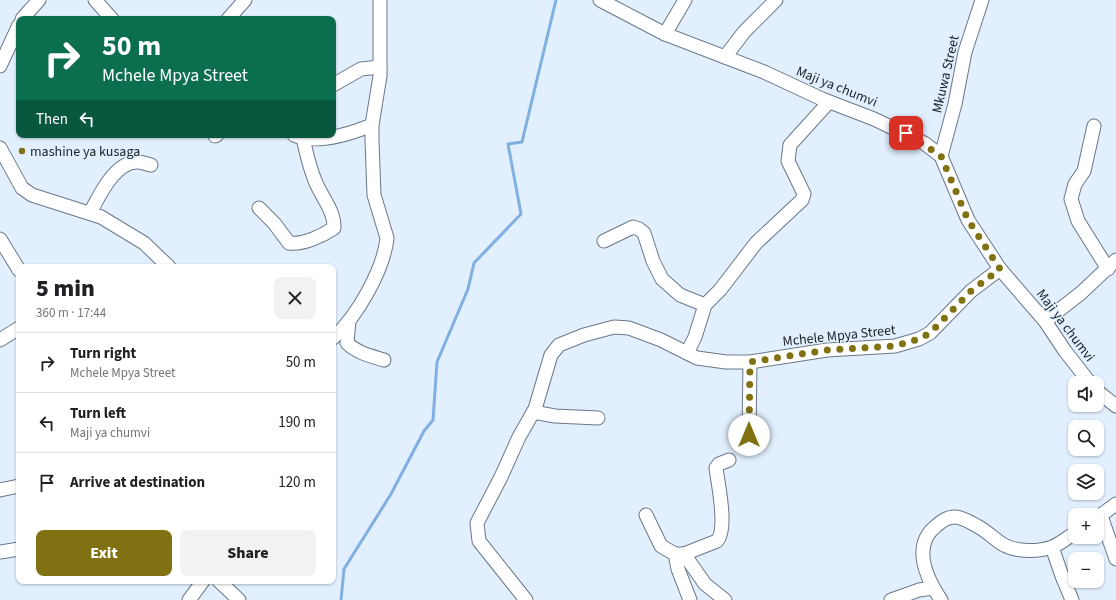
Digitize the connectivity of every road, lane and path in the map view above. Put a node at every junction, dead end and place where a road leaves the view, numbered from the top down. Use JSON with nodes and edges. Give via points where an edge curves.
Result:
{"nodes":[{"id":1,"x":39,"y":0,"type":"edge"},
{"id":2,"x":95,"y":0,"type":"edge"},
{"id":3,"x":245,"y":0,"type":"edge"},
{"id":4,"x":380,"y":0,"type":"edge"},
{"id":5,"x":600,"y":0,"type":"edge"},
{"id":6,"x":685,"y":0,"type":"edge"},
{"id":7,"x":776,"y":0,"type":"edge"},
{"id":8,"x":982,"y":0,"type":"edge"},
{"id":9,"x":25,"y":16,"type":"edge"},
{"id":10,"x":109,"y":16,"type":"edge"},
{"id":11,"x":231,"y":16,"type":"edge"},
{"id":12,"x":16,"y":31,"type":"edge"},
{"id":13,"x":665,"y":34,"type":"junction"},
{"id":14,"x":725,"y":57,"type":"junction"},
{"id":15,"x":0,"y":66,"type":"edge"},
{"id":16,"x":380,"y":67,"type":"junction"},
{"id":17,"x":336,"y":83,"type":"edge"},
{"id":18,"x":829,"y":102,"type":"junction"},
{"id":19,"x":372,"y":125,"type":"junction"},
{"id":20,"x":1094,"y":126,"type":"dead end"},
{"id":21,"x":336,"y":135,"type":"edge"},
{"id":22,"x":299,"y":138,"type":"edge"},
{"id":23,"x":0,"y":148,"type":"edge"},
{"id":24,"x":941,"y":156,"type":"junction"},
{"id":25,"x":151,"y":165,"type":"dead end"},
{"id":26,"x":259,"y":208,"type":"dead end"},
{"id":27,"x":90,"y":213,"type":"junction"},
{"id":28,"x":0,"y":239,"type":"edge"},
{"id":29,"x":604,"y":241,"type":"dead end"},
{"id":30,"x":16,"y":264,"type":"edge"},
{"id":31,"x":166,"y":264,"type":"edge"},
{"id":32,"x":1112,"y":264,"type":"edge"},
{"id":33,"x":1000,"y":269,"type":"junction"},
{"id":34,"x":705,"y":305,"type":"junction"},
{"id":35,"x":349,"y":321,"type":"junction"},
{"id":36,"x":1045,"y":321,"type":"junction"},
{"id":37,"x":16,"y":330,"type":"edge"},
{"id":38,"x":336,"y":335,"type":"edge"},
{"id":39,"x":0,"y":340,"type":"edge"},
{"id":40,"x":687,"y":354,"type":"junction"},
{"id":41,"x":384,"y":360,"type":"dead end"},
{"id":42,"x":750,"y":362,"type":"junction"},
{"id":43,"x":1085,"y":376,"type":"edge"},
{"id":44,"x":1104,"y":397,"type":"edge"},
{"id":45,"x":1116,"y":406,"type":"edge"},
{"id":46,"x":533,"y":412,"type":"junction"},
{"id":47,"x":598,"y":418,"type":"dead end"},
{"id":48,"x":749,"y":435,"type":"dead end"},
{"id":49,"x":729,"y":460,"type":"dead end"},
{"id":50,"x":16,"y":487,"type":"edge"},
{"id":51,"x":0,"y":490,"type":"edge"},
{"id":52,"x":1116,"y":504,"type":"edge"},
{"id":53,"x":1104,"y":513,"type":"edge"},
{"id":54,"x":646,"y":515,"type":"dead end"},
{"id":55,"x":1104,"y":529,"type":"edge"},
{"id":56,"x":1068,"y":537,"type":"edge"},
{"id":57,"x":1052,"y":547,"type":"junction"},
{"id":58,"x":16,"y":549,"type":"edge"},
{"id":59,"x":0,"y":552,"type":"edge"},
{"id":60,"x":679,"y":554,"type":"junction"},
{"id":61,"x":1116,"y":559,"type":"edge"},
{"id":62,"x":201,"y":584,"type":"edge"},
{"id":63,"x":222,"y":584,"type":"edge"},
{"id":64,"x":933,"y":588,"type":"junction"},
{"id":65,"x":189,"y":600,"type":"edge"},
{"id":66,"x":239,"y":600,"type":"edge"},
{"id":67,"x":526,"y":600,"type":"edge"},
{"id":68,"x":690,"y":600,"type":"edge"},
{"id":69,"x":725,"y":600,"type":"edge"},
{"id":70,"x":891,"y":600,"type":"edge"},
{"id":71,"x":941,"y":600,"type":"edge"},
{"id":72,"x":1072,"y":600,"type":"edge"}],
"edges":[{"from":1,"to":9,"type":"street"},
{"from":2,"to":10,"type":"street"},
{"from":3,"to":11,"type":"street"},
{"from":4,"to":16,"type":"street"},
{"from":5,"to":13,"type":"street","name":"Maji ya chumvi"},
{"from":6,"to":13,"type":"street"},
{"from":7,"to":14,"type":"street","via":[[744,32]]},
{"from":8,"to":24,"type":"street","name":"Mkuwa Street","via":[[965,52]]},
{"from":12,"to":15,"type":"street"},
{"from":13,"to":14,"type":"street","name":"Maji ya chumvi"},
{"from":14,"to":18,"type":"street","name":"Maji ya chumvi"},
{"from":16,"to":17,"type":"street","via":[[361,69]]},
{"from":16,"to":19,"type":"street","via":[[379,90]]},
{"from":18,"to":24,"type":"street","name":"Maji ya chumvi","via":[[906,133]]},
{"from":18,"to":34,"type":"street","via":[[790,145],[788,161],[804,194],[802,200],[756,243],[720,290]]},
{"from":19,"to":21,"type":"street"},
{"from":19,"to":35,"type":"street","via":[[374,195],[387,243],[371,283]]},
{"from":20,"to":32,"type":"street","via":[[1084,171],[1075,184],[1071,199],[1078,221]]},
{"from":22,"to":26,"type":"street","via":[[314,180],[332,217],[334,228],[320,236],[295,244],[289,243]]},
{"from":23,"to":27,"type":"street","via":[[22,188],[32,195]]},
{"from":24,"to":33,"type":"street","name":"Maji ya chumvi","via":[[968,220]]},
{"from":25,"to":27,"type":"street","via":[[137,162],[122,168],[111,178]]},
{"from":27,"to":31,"type":"street","via":[[144,243]]},
{"from":28,"to":30,"type":"street"},
{"from":29,"to":34,"type":"street","via":[[633,227],[639,229],[644,233],[662,279],[680,295]]},
{"from":32,"to":36,"type":"street","via":[[1081,293]]},
{"from":33,"to":36,"type":"street","name":"Maji ya chumvi"},
{"from":33,"to":42,"type":"street","name":"Mchele Mpya Street","via":[[971,291],[930,333],[919,339],[895,346],[827,350]]},
{"from":34,"to":40,"type":"street"},
{"from":35,"to":38,"type":"street"},
{"from":35,"to":41,"type":"street","via":[[347,343],[362,353]]},
{"from":36,"to":43,"type":"street","name":"Maji ya chumvi"},
{"from":37,"to":39,"type":"street"},
{"from":40,"to":42,"type":"street","name":"Mchele Mpya Street","via":[[709,361]]},
{"from":40,"to":46,"type":"street","name":"Mchele Mpya Street","via":[[657,338],[629,328],[614,327],[584,335],[559,345],[551,355]]},
{"from":42,"to":48,"type":"street"},
{"from":44,"to":45,"type":"street"},
{"from":46,"to":47,"type":"street"},
{"from":46,"to":67,"type":"street","via":[[477,523],[479,541]]},
{"from":49,"to":60,"type":"street","via":[[716,468],[722,518],[720,538]]},
{"from":50,"to":51,"type":"street"},
{"from":52,"to":53,"type":"street"},
{"from":54,"to":60,"type":"street","via":[[659,542]]},
{"from":55,"to":61,"type":"street"},
{"from":56,"to":57,"type":"street"},
{"from":57,"to":64,"type":"street","via":[[1019,550],[1005,546],[966,520],[955,517],[945,519],[932,529],[924,546],[923,566]]},
{"from":57,"to":72,"type":"street"},
{"from":58,"to":59,"type":"street"},
{"from":60,"to":68,"type":"street","via":[[678,569]]},
{"from":60,"to":69,"type":"street","via":[[705,584]]},
{"from":62,"to":65,"type":"street"},
{"from":63,"to":66,"type":"street"},
{"from":64,"to":70,"type":"street"},
{"from":64,"to":71,"type":"street"}]}
